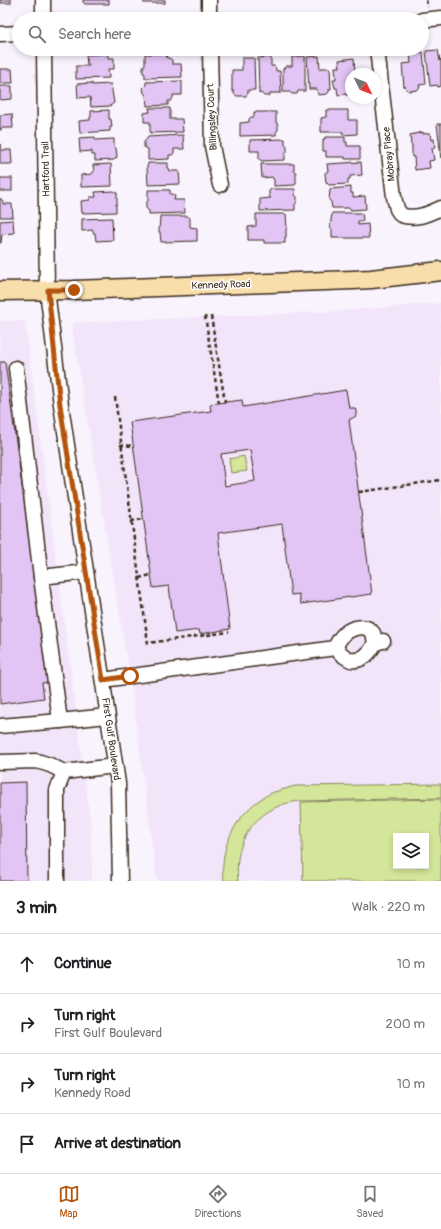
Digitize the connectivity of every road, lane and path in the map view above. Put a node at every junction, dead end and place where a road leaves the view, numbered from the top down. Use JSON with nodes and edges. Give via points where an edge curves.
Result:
{"nodes":[{"id":1,"x":43,"y":0,"type":"edge"},
{"id":2,"x":209,"y":0,"type":"edge"},
{"id":3,"x":43,"y":12,"type":"edge"},
{"id":4,"x":209,"y":12,"type":"edge"},
{"id":5,"x":441,"y":18,"type":"edge"},
{"id":6,"x":429,"y":19,"type":"edge"},
{"id":7,"x":0,"y":34,"type":"edge"},
{"id":8,"x":12,"y":34,"type":"edge"},
{"id":9,"x":44,"y":56,"type":"edge"},
{"id":10,"x":210,"y":56,"type":"edge"},
{"id":11,"x":379,"y":56,"type":"edge"},
{"id":12,"x":220,"y":185,"type":"dead end"},
{"id":13,"x":441,"y":208,"type":"edge"},
{"id":14,"x":441,"y":270,"type":"edge"},
{"id":15,"x":48,"y":290,"type":"junction"},
{"id":16,"x":0,"y":291,"type":"edge"},
{"id":17,"x":205,"y":316,"type":"dead end"},
{"id":18,"x":211,"y":316,"type":"dead end"},
{"id":19,"x":215,"y":340,"type":"junction"},
{"id":20,"x":209,"y":341,"type":"junction"},
{"id":21,"x":218,"y":357,"type":"junction"},
{"id":22,"x":212,"y":358,"type":"junction"},
{"id":23,"x":16,"y":368,"type":"dead end"},
{"id":24,"x":220,"y":374,"type":"junction"},
{"id":25,"x":215,"y":375,"type":"junction"},
{"id":26,"x":114,"y":397,"type":"dead end"},
{"id":27,"x":225,"y":402,"type":"dead end"},
{"id":28,"x":219,"y":403,"type":"dead end"},
{"id":29,"x":120,"y":445,"type":"junction"},
{"id":30,"x":134,"y":446,"type":"dead end"},
{"id":31,"x":441,"y":480,"type":"edge"},
{"id":32,"x":358,"y":492,"type":"dead end"},
{"id":33,"x":144,"y":519,"type":"dead end"},
{"id":34,"x":131,"y":521,"type":"junction"},
{"id":35,"x":86,"y":572,"type":"junction"},
{"id":36,"x":151,"y":576,"type":"dead end"},
{"id":37,"x":41,"y":577,"type":"junction"},
{"id":38,"x":139,"y":578,"type":"junction"},
{"id":39,"x":229,"y":632,"type":"dead end"},
{"id":40,"x":335,"y":648,"type":"junction"},
{"id":41,"x":103,"y":680,"type":"junction"},
{"id":42,"x":107,"y":716,"type":"junction"},
{"id":43,"x":60,"y":721,"type":"junction"},
{"id":44,"x":0,"y":726,"type":"edge"},
{"id":45,"x":0,"y":762,"type":"edge"},
{"id":46,"x":115,"y":766,"type":"junction"},
{"id":47,"x":64,"y":772,"type":"junction"},
{"id":48,"x":57,"y":881,"type":"edge"},
{"id":49,"x":120,"y":881,"type":"edge"}],
"edges":[{"from":1,"to":3,"type":"street"},
{"from":2,"to":4,"type":"street"},
{"from":5,"to":6,"type":"street"},
{"from":7,"to":8,"type":"street"},
{"from":9,"to":15,"type":"street","name":"Hartford Trail"},
{"from":10,"to":12,"type":"street","name":"Billingsley Court","via":[[212,146]]},
{"from":11,"to":13,"type":"street","name":"Mobray Place","via":[[397,209],[401,215],[414,218]]},
{"from":14,"to":15,"type":"main road","name":"Kennedy Road","via":[[353,280]]},
{"from":15,"to":16,"type":"main road","name":"Kennedy Road"},
{"from":15,"to":35,"type":"street","name":"First Gulf Boulevard","via":[[60,405]]},
{"from":17,"to":20,"type":"path"},
{"from":18,"to":19,"type":"path"},
{"from":19,"to":20,"type":"path"},
{"from":19,"to":21,"type":"path"},
{"from":20,"to":22,"type":"path"},
{"from":21,"to":22,"type":"path"},
{"from":21,"to":24,"type":"path"},
{"from":22,"to":25,"type":"path"},
{"from":23,"to":37,"type":"street"},
{"from":24,"to":25,"type":"path"},
{"from":24,"to":27,"type":"path"},
{"from":25,"to":28,"type":"path"},
{"from":26,"to":29,"type":"path"},
{"from":29,"to":30,"type":"path"},
{"from":29,"to":34,"type":"path"},
{"from":31,"to":32,"type":"path"},
{"from":33,"to":34,"type":"path"},
{"from":34,"to":38,"type":"path"},
{"from":35,"to":37,"type":"street"},
{"from":35,"to":41,"type":"street","name":"First Gulf Boulevard"},
{"from":36,"to":38,"type":"path"},
{"from":37,"to":43,"type":"street"},
{"from":38,"to":39,"type":"path","via":[[148,643]]},
{"from":40,"to":40,"type":"street","via":[[350,660],[360,659],[379,642],[366,628],[355,627],[344,634]]},
{"from":40,"to":41,"type":"street"},
{"from":41,"to":42,"type":"street","name":"First Gulf Boulevard"},
{"from":42,"to":43,"type":"street"},
{"from":42,"to":46,"type":"street","name":"First Gulf Boulevard"},
{"from":43,"to":44,"type":"street"},
{"from":45,"to":47,"type":"street","via":[[37,761]]},
{"from":46,"to":47,"type":"street"},
{"from":46,"to":49,"type":"street","name":"First Gulf Boulevard","via":[[118,783]]},
{"from":47,"to":48,"type":"street","via":[[57,790]]}]}
